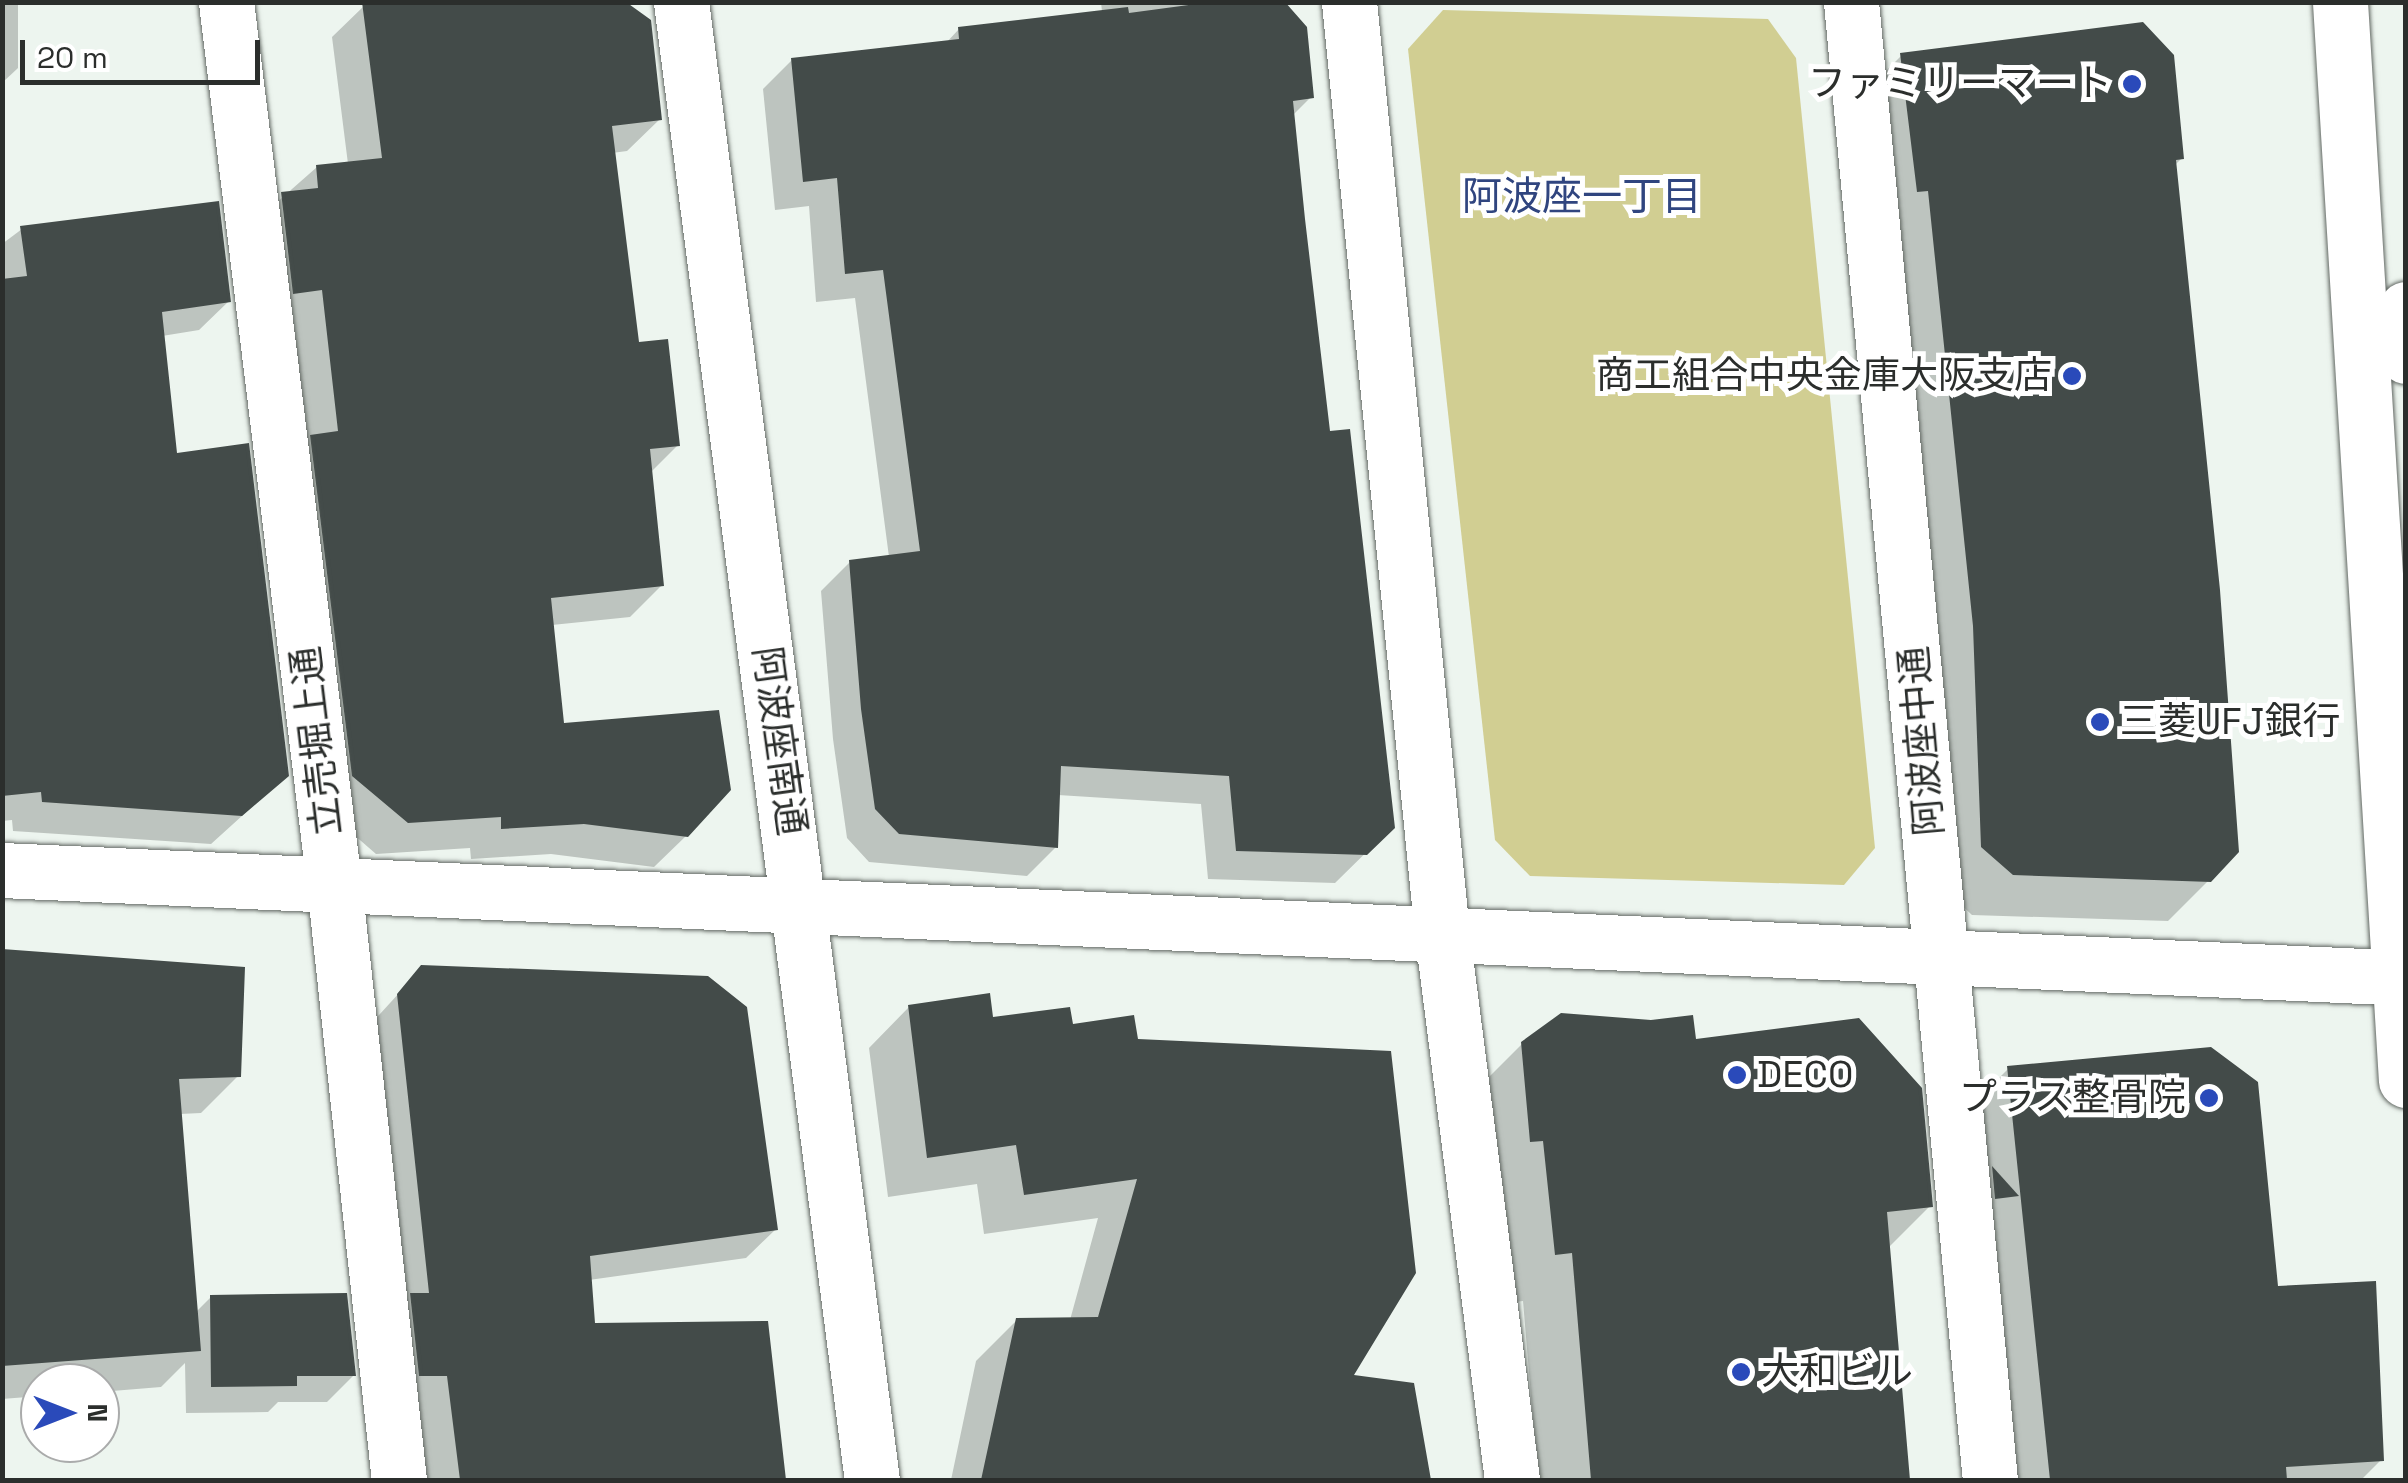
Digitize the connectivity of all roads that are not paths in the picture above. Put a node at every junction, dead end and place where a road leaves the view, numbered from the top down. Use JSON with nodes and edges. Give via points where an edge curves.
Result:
{"nodes":[{"id":1,"x":226,"y":2,"type":"edge"},
{"id":2,"x":681,"y":2,"type":"edge"},
{"id":3,"x":1349,"y":2,"type":"edge"},
{"id":4,"x":1852,"y":2,"type":"edge"},
{"id":5,"x":2340,"y":2,"type":"edge"},
{"id":6,"x":2406,"y":309,"type":"edge"},
{"id":7,"x":2406,"y":356,"type":"edge"},
{"id":8,"x":2,"y":870,"type":"edge"},
{"id":9,"x":334,"y":884,"type":"junction"},
{"id":10,"x":800,"y":905,"type":"junction"},
{"id":11,"x":1442,"y":934,"type":"junction"},
{"id":12,"x":1943,"y":960,"type":"junction"},
{"id":13,"x":2401,"y":978,"type":"edge"},
{"id":14,"x":2406,"y":1080,"type":"edge"},
{"id":15,"x":399,"y":1480,"type":"edge"},
{"id":16,"x":872,"y":1480,"type":"edge"},
{"id":17,"x":1512,"y":1480,"type":"edge"},
{"id":18,"x":1990,"y":1480,"type":"edge"}],
"edges":[{"from":1,"to":9,"type":"main road","name":"立売堀上通"},
{"from":2,"to":10,"type":"main road","name":"阿波座南通"},
{"from":3,"to":11,"type":"main road"},
{"from":4,"to":12,"type":"main road","name":"阿波座中通"},
{"from":5,"to":13,"type":"main road"},
{"from":6,"to":7,"type":"main road"},
{"from":8,"to":9,"type":"main road"},
{"from":9,"to":10,"type":"main road"},
{"from":9,"to":15,"type":"main road","name":"立売堀上通"},
{"from":10,"to":11,"type":"main road"},
{"from":10,"to":16,"type":"main road","name":"阿波座南通"},
{"from":11,"to":12,"type":"main road"},
{"from":11,"to":17,"type":"main road"},
{"from":12,"to":13,"type":"main road"},
{"from":12,"to":18,"type":"main road","name":"阿波座中通"},
{"from":13,"to":14,"type":"main road"}]}
